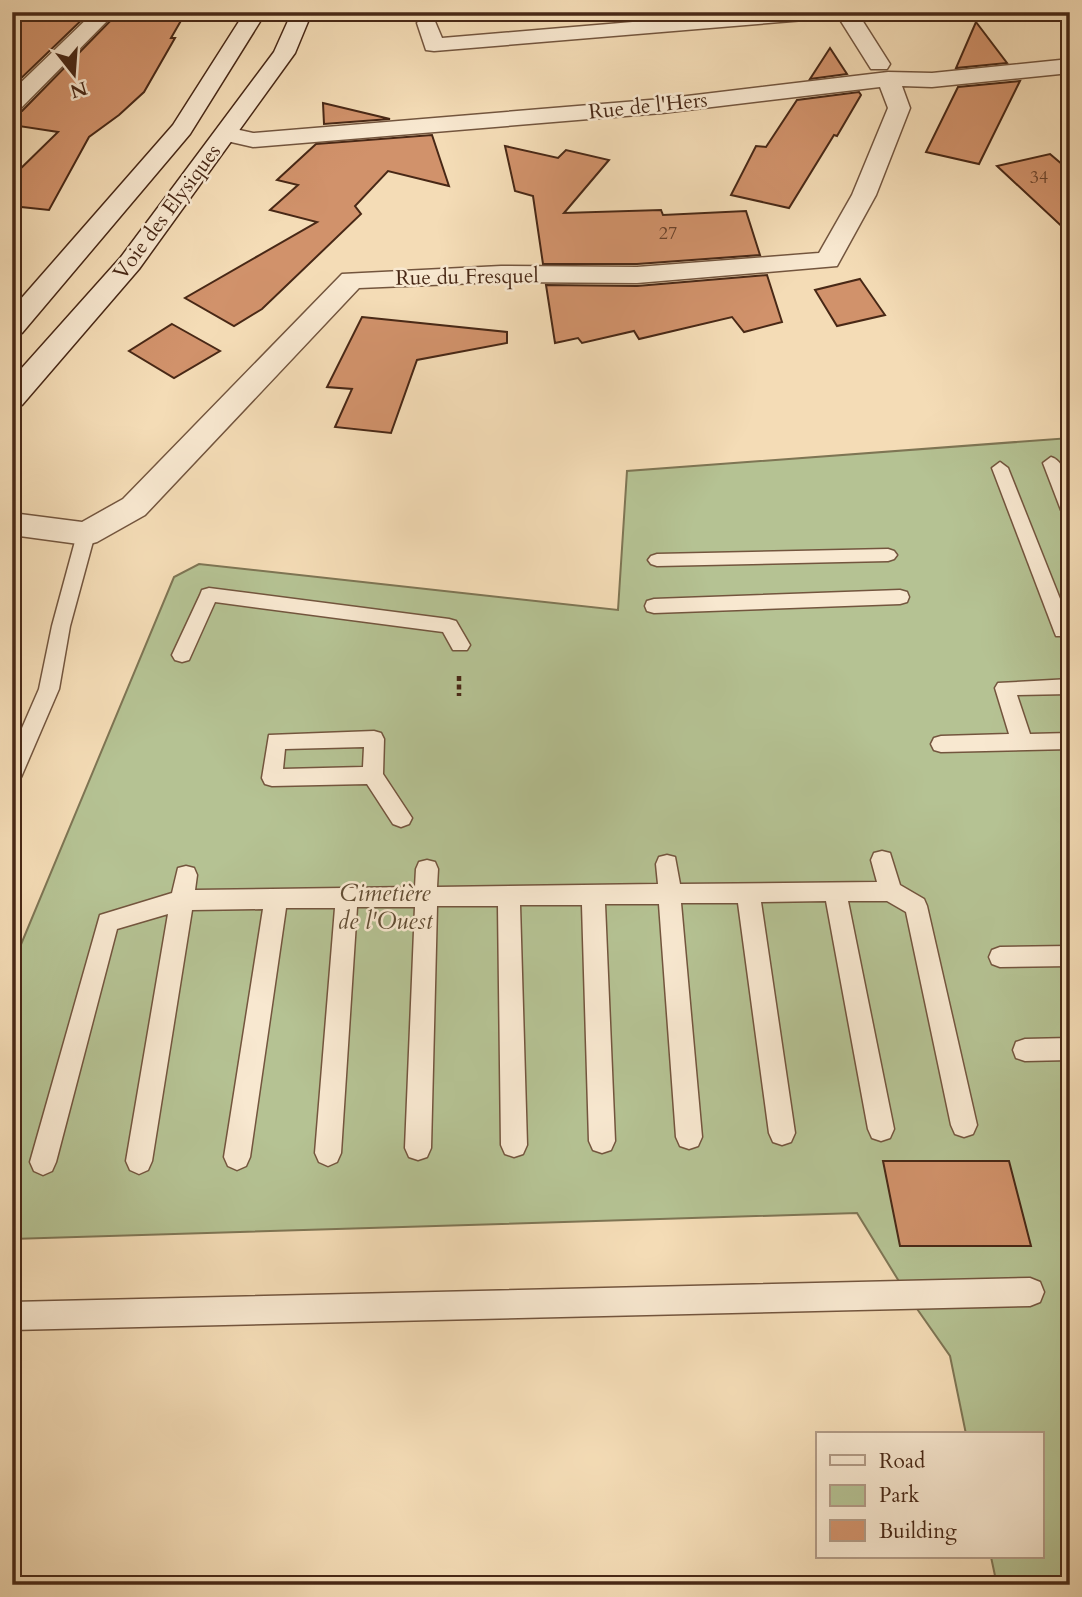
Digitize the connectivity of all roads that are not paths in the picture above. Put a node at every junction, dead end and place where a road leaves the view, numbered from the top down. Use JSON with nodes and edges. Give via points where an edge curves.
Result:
{"nodes":[{"id":1,"x":106,"y":12,"type":"edge"},
{"id":2,"x":256,"y":12,"type":"edge"},
{"id":3,"x":302,"y":12,"type":"edge"},
{"id":4,"x":829,"y":12,"type":"edge"},
{"id":5,"x":846,"y":12,"type":"edge"},
{"id":6,"x":595,"y":21,"type":"edge"},
{"id":7,"x":427,"y":23,"type":"dead end"},
{"id":8,"x":1070,"y":66,"type":"edge"},
{"id":9,"x":883,"y":72,"type":"junction"},
{"id":10,"x":12,"y":104,"type":"edge"},
{"id":11,"x":226,"y":134,"type":"junction"},
{"id":12,"x":12,"y":327,"type":"edge"},
{"id":13,"x":12,"y":398,"type":"edge"},
{"id":14,"x":1051,"y":463,"type":"dead end"},
{"id":15,"x":1000,"y":468,"type":"dead end"},
{"id":16,"x":1070,"y":510,"type":"edge"},
{"id":17,"x":12,"y":524,"type":"edge"},
{"id":18,"x":86,"y":534,"type":"junction"},
{"id":19,"x":888,"y":555,"type":"dead end"},
{"id":20,"x":657,"y":560,"type":"dead end"},
{"id":21,"x":900,"y":597,"type":"dead end"},
{"id":22,"x":654,"y":606,"type":"dead end"},
{"id":23,"x":1063,"y":631,"type":"dead end"},
{"id":24,"x":460,"y":645,"type":"dead end"},
{"id":25,"x":182,"y":655,"type":"dead end"},
{"id":26,"x":1070,"y":686,"type":"edge"},
{"id":27,"x":1070,"y":741,"type":"edge"},
{"id":28,"x":1023,"y":742,"type":"junction"},
{"id":29,"x":941,"y":744,"type":"dead end"},
{"id":30,"x":12,"y":775,"type":"edge"},
{"id":31,"x":373,"y":775,"type":"junction"},
{"id":32,"x":401,"y":818,"type":"dead end"},
{"id":33,"x":882,"y":860,"type":"dead end"},
{"id":34,"x":667,"y":864,"type":"dead end"},
{"id":35,"x":427,"y":869,"type":"dead end"},
{"id":36,"x":186,"y":875,"type":"dead end"},
{"id":37,"x":835,"y":891,"type":"junction"},
{"id":38,"x":890,"y":891,"type":"junction"},
{"id":39,"x":748,"y":892,"type":"junction"},
{"id":40,"x":670,"y":893,"type":"junction"},
{"id":41,"x":593,"y":894,"type":"junction"},
{"id":42,"x":509,"y":896,"type":"junction"},
{"id":43,"x":427,"y":897,"type":"junction"},
{"id":44,"x":276,"y":898,"type":"junction"},
{"id":45,"x":347,"y":898,"type":"junction"},
{"id":46,"x":182,"y":900,"type":"junction"},
{"id":47,"x":1070,"y":956,"type":"edge"},
{"id":48,"x":999,"y":957,"type":"dead end"},
{"id":49,"x":1070,"y":1049,"type":"edge"},
{"id":50,"x":1026,"y":1050,"type":"dead end"},
{"id":51,"x":964,"y":1125,"type":"dead end"},
{"id":52,"x":881,"y":1129,"type":"dead end"},
{"id":53,"x":782,"y":1133,"type":"dead end"},
{"id":54,"x":689,"y":1137,"type":"dead end"},
{"id":55,"x":602,"y":1141,"type":"dead end"},
{"id":56,"x":514,"y":1145,"type":"dead end"},
{"id":57,"x":418,"y":1149,"type":"dead end"},
{"id":58,"x":328,"y":1153,"type":"dead end"},
{"id":59,"x":237,"y":1157,"type":"dead end"},
{"id":60,"x":43,"y":1161,"type":"dead end"},
{"id":61,"x":139,"y":1161,"type":"dead end"},
{"id":62,"x":1030,"y":1292,"type":"dead end"},
{"id":63,"x":12,"y":1316,"type":"edge"}],
"edges":[{"from":1,"to":10,"type":"street"},
{"from":2,"to":12,"type":"street","name":"Voie des Elysiques","via":[[182,129]]},
{"from":3,"to":11,"type":"street","name":"Voie des Elysiques","via":[[284,53]]},
{"from":4,"to":6,"type":"street"},
{"from":5,"to":9,"type":"street"},
{"from":6,"to":7,"type":"street","via":[[434,45]]},
{"from":8,"to":9,"type":"street","name":"Rue de l'Hers","via":[[932,80]]},
{"from":9,"to":11,"type":"street","name":"Rue de l'Hers","via":[[662,106],[253,140]]},
{"from":9,"to":18,"type":"street","name":"Rue du Fresquel","via":[[899,108],[864,195],[828,260],[638,275],[351,280],[134,507]]},
{"from":11,"to":13,"type":"street","name":"Voie des Elysiques","via":[[130,263]]},
{"from":14,"to":16,"type":"lane"},
{"from":15,"to":23,"type":"lane"},
{"from":17,"to":18,"type":"street"},
{"from":18,"to":30,"type":"lane","via":[[49,689]]},
{"from":19,"to":20,"type":"lane"},
{"from":21,"to":22,"type":"lane"},
{"from":24,"to":25,"type":"lane","via":[[449,626],[209,594]]},
{"from":26,"to":28,"type":"lane","via":[[1005,688]]},
{"from":27,"to":28,"type":"lane"},
{"from":28,"to":29,"type":"lane"},
{"from":31,"to":31,"type":"lane","via":[[374,739],[276,741],[272,778]]},
{"from":31,"to":32,"type":"lane"},
{"from":33,"to":38,"type":"lane"},
{"from":34,"to":40,"type":"lane"},
{"from":35,"to":43,"type":"lane"},
{"from":36,"to":46,"type":"lane"},
{"from":37,"to":38,"type":"lane"},
{"from":37,"to":39,"type":"lane"},
{"from":37,"to":52,"type":"lane"},
{"from":38,"to":51,"type":"lane","via":[[916,906]]},
{"from":39,"to":40,"type":"lane"},
{"from":39,"to":53,"type":"lane"},
{"from":40,"to":41,"type":"lane"},
{"from":40,"to":54,"type":"lane"},
{"from":41,"to":42,"type":"lane"},
{"from":41,"to":55,"type":"lane"},
{"from":42,"to":43,"type":"lane"},
{"from":42,"to":56,"type":"lane"},
{"from":43,"to":45,"type":"lane"},
{"from":43,"to":57,"type":"lane"},
{"from":44,"to":45,"type":"lane"},
{"from":44,"to":46,"type":"lane"},
{"from":44,"to":59,"type":"lane"},
{"from":45,"to":58,"type":"lane"},
{"from":46,"to":60,"type":"lane","via":[[108,922]]},
{"from":46,"to":61,"type":"lane"},
{"from":47,"to":48,"type":"lane"},
{"from":49,"to":50,"type":"lane"},
{"from":62,"to":63,"type":"lane"}]}
